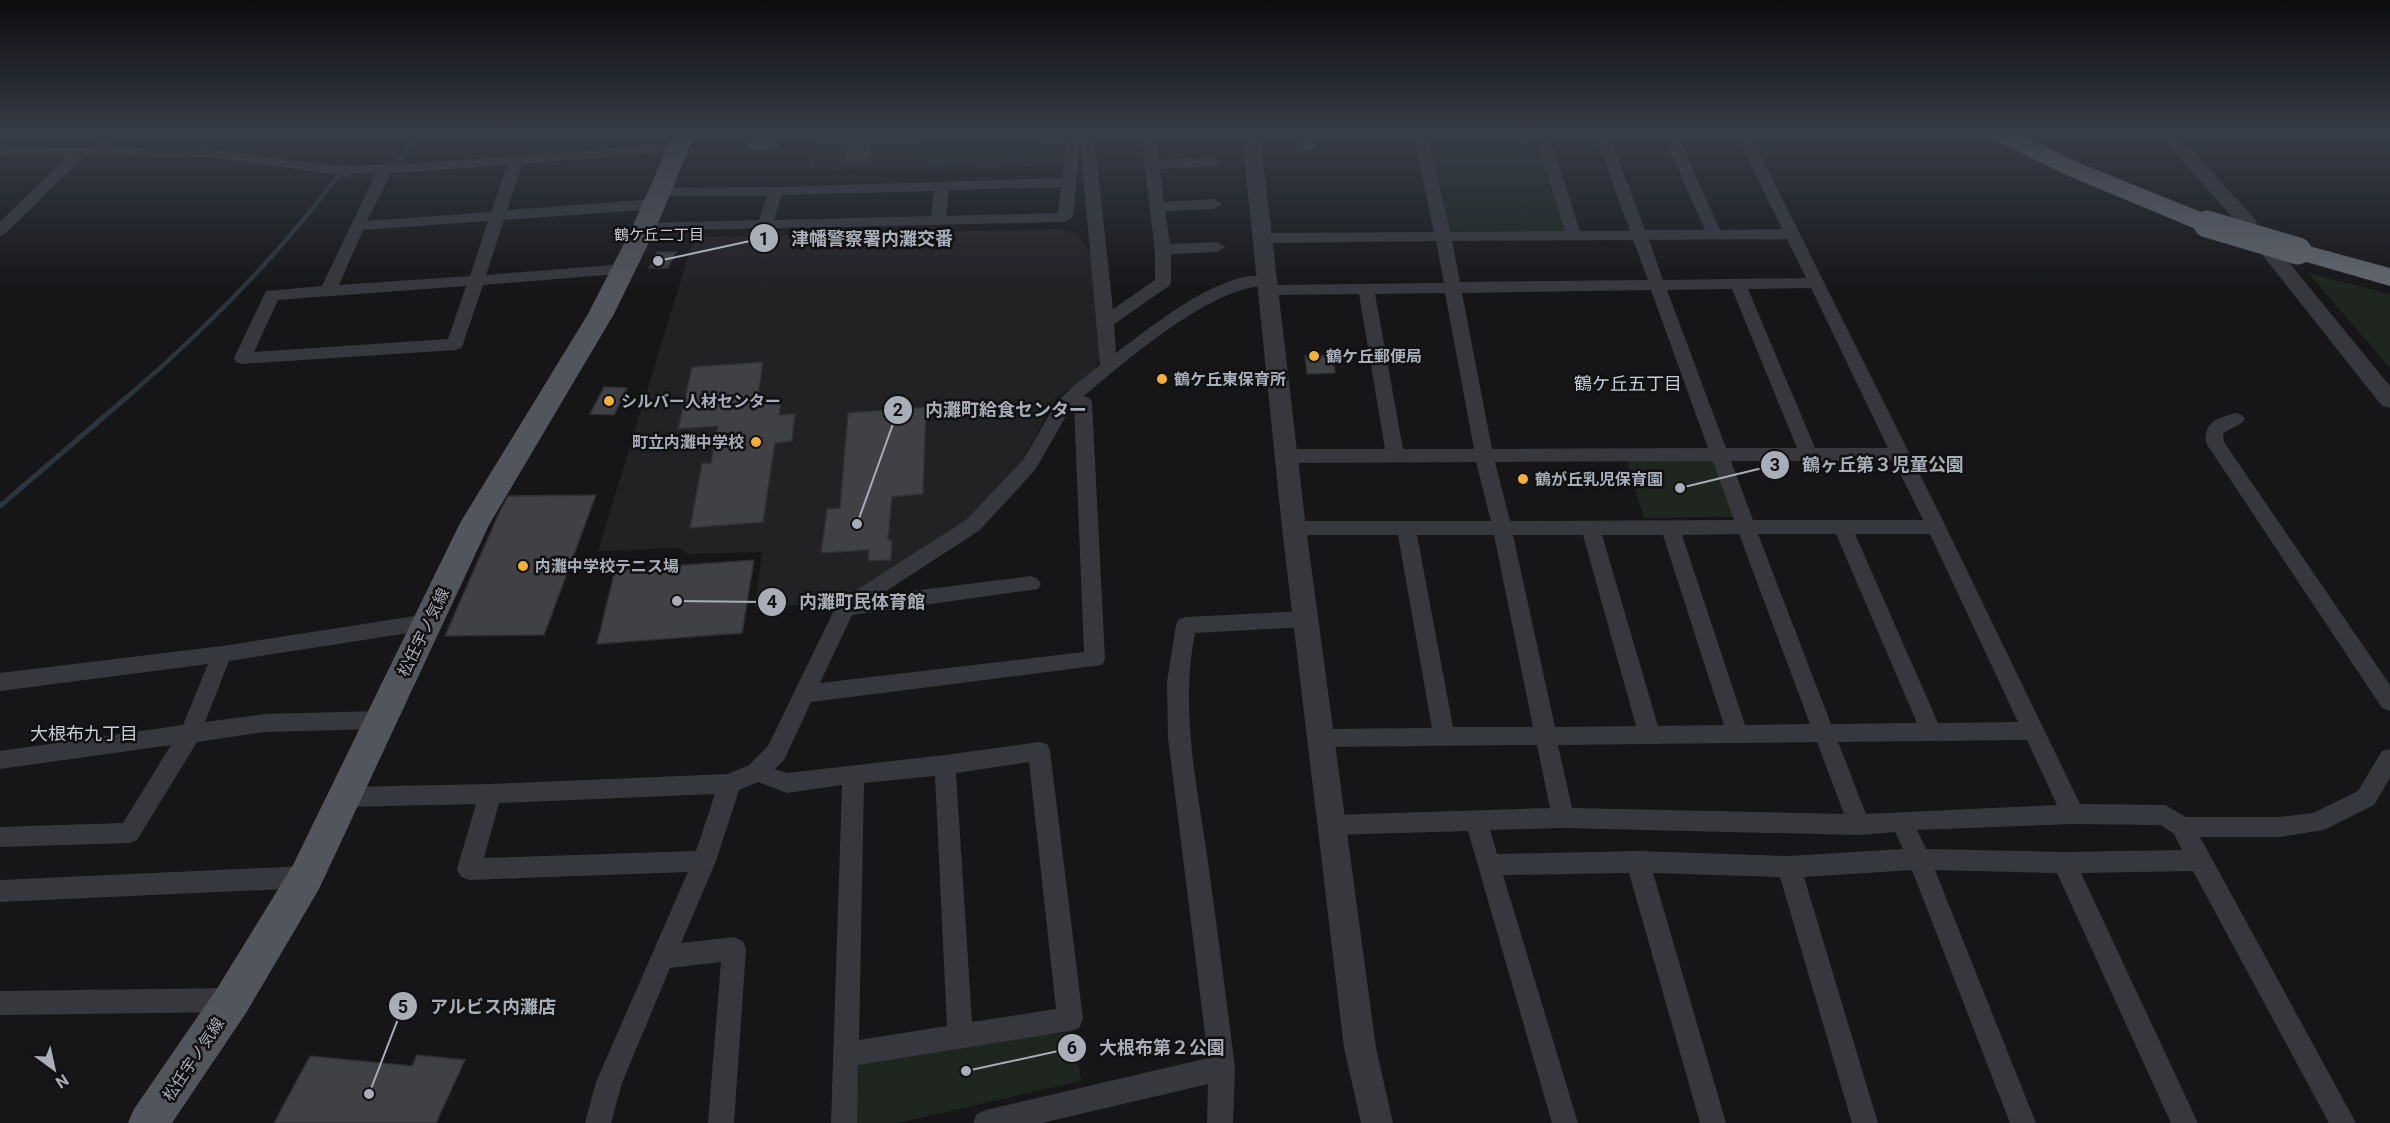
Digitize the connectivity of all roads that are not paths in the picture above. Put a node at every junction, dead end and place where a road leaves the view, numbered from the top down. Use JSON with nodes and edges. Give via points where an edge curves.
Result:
{"nodes":[{"id":1,"x":49,"y":186,"type":"edge"},
{"id":2,"x":377,"y":186,"type":"edge"},
{"id":3,"x":507,"y":186,"type":"edge"},
{"id":4,"x":662,"y":186,"type":"edge"},
{"id":5,"x":903,"y":186,"type":"edge"},
{"id":6,"x":942,"y":186,"type":"edge"},
{"id":7,"x":1067,"y":186,"type":"edge"},
{"id":8,"x":1092,"y":186,"type":"edge"},
{"id":9,"x":1155,"y":186,"type":"edge"},
{"id":10,"x":1257,"y":186,"type":"edge"},
{"id":11,"x":1432,"y":186,"type":"edge"},
{"id":12,"x":1559,"y":186,"type":"edge"},
{"id":13,"x":1621,"y":186,"type":"edge"},
{"id":14,"x":1693,"y":186,"type":"edge"},
{"id":15,"x":1769,"y":186,"type":"edge"},
{"id":16,"x":2115,"y":186,"type":"edge"},
{"id":17,"x":2215,"y":186,"type":"edge"},
{"id":18,"x":776,"y":191,"type":"junction"},
{"id":19,"x":1214,"y":204,"type":"dead end"},
{"id":20,"x":1157,"y":207,"type":"junction"},
{"id":21,"x":653,"y":208,"type":"junction"},
{"id":22,"x":498,"y":215,"type":"junction"},
{"id":23,"x":938,"y":221,"type":"junction"},
{"id":24,"x":2248,"y":223,"type":"dead end"},
{"id":25,"x":765,"y":225,"type":"junction"},
{"id":26,"x":357,"y":226,"type":"junction"},
{"id":27,"x":0,"y":231,"type":"edge"},
{"id":28,"x":1714,"y":234,"type":"junction"},
{"id":29,"x":1792,"y":234,"type":"junction"},
{"id":30,"x":1575,"y":235,"type":"junction"},
{"id":31,"x":1638,"y":235,"type":"junction"},
{"id":32,"x":1443,"y":236,"type":"junction"},
{"id":33,"x":1262,"y":238,"type":"junction"},
{"id":34,"x":1217,"y":247,"type":"dead end"},
{"id":35,"x":1163,"y":249,"type":"junction"},
{"id":36,"x":2271,"y":253,"type":"dead end"},
{"id":37,"x":624,"y":269,"type":"junction"},
{"id":38,"x":2390,"y":277,"type":"edge"},
{"id":39,"x":477,"y":280,"type":"junction"},
{"id":40,"x":1817,"y":283,"type":"junction"},
{"id":41,"x":1738,"y":284,"type":"junction"},
{"id":42,"x":1658,"y":285,"type":"junction"},
{"id":43,"x":1268,"y":286,"type":"junction"},
{"id":44,"x":1453,"y":288,"type":"junction"},
{"id":45,"x":1366,"y":289,"type":"junction"},
{"id":46,"x":328,"y":291,"type":"junction"},
{"id":47,"x":1106,"y":322,"type":"junction"},
{"id":48,"x":1109,"y":368,"type":"junction"},
{"id":49,"x":1071,"y":398,"type":"junction"},
{"id":50,"x":2390,"y":401,"type":"edge"},
{"id":51,"x":2236,"y":419,"type":"dead end"},
{"id":52,"x":1809,"y":454,"type":"junction"},
{"id":53,"x":1899,"y":454,"type":"junction"},
{"id":54,"x":1721,"y":455,"type":"junction"},
{"id":55,"x":1286,"y":456,"type":"junction"},
{"id":56,"x":1395,"y":456,"type":"junction"},
{"id":57,"x":1484,"y":456,"type":"junction"},
{"id":58,"x":1670,"y":527,"type":"junction"},
{"id":59,"x":1746,"y":527,"type":"junction"},
{"id":60,"x":1842,"y":527,"type":"junction"},
{"id":61,"x":1936,"y":527,"type":"junction"},
{"id":62,"x":1294,"y":528,"type":"junction"},
{"id":63,"x":1406,"y":528,"type":"junction"},
{"id":64,"x":1502,"y":528,"type":"junction"},
{"id":65,"x":1591,"y":528,"type":"junction"},
{"id":66,"x":1031,"y":584,"type":"dead end"},
{"id":67,"x":845,"y":608,"type":"junction"},
{"id":68,"x":1306,"y":619,"type":"junction"},
{"id":69,"x":428,"y":622,"type":"junction"},
{"id":70,"x":222,"y":654,"type":"junction"},
{"id":71,"x":0,"y":682,"type":"edge"},
{"id":72,"x":805,"y":694,"type":"junction"},
{"id":73,"x":2390,"y":702,"type":"edge"},
{"id":74,"x":380,"y":720,"type":"junction"},
{"id":75,"x":2034,"y":731,"type":"junction"},
{"id":76,"x":1932,"y":733,"type":"junction"},
{"id":77,"x":190,"y":734,"type":"junction"},
{"id":78,"x":1738,"y":735,"type":"junction"},
{"id":79,"x":1825,"y":735,"type":"junction"},
{"id":80,"x":1544,"y":736,"type":"junction"},
{"id":81,"x":1650,"y":736,"type":"junction"},
{"id":82,"x":1444,"y":737,"type":"junction"},
{"id":83,"x":1321,"y":738,"type":"junction"},
{"id":84,"x":2390,"y":758,"type":"edge"},
{"id":85,"x":0,"y":760,"type":"edge"},
{"id":86,"x":945,"y":765,"type":"junction"},
{"id":87,"x":757,"y":772,"type":"junction"},
{"id":88,"x":853,"y":774,"type":"junction"},
{"id":89,"x":730,"y":784,"type":"junction"},
{"id":90,"x":490,"y":794,"type":"junction"},
{"id":91,"x":345,"y":797,"type":"junction"},
{"id":92,"x":2073,"y":814,"type":"junction"},
{"id":93,"x":1563,"y":818,"type":"junction"},
{"id":94,"x":1476,"y":820,"type":"junction"},
{"id":95,"x":1901,"y":821,"type":"junction"},
{"id":96,"x":1332,"y":825,"type":"junction"},
{"id":97,"x":1858,"y":825,"type":"junction"},
{"id":98,"x":2182,"y":827,"type":"junction"},
{"id":99,"x":0,"y":837,"type":"edge"},
{"id":100,"x":1919,"y":859,"type":"junction"},
{"id":101,"x":2200,"y":860,"type":"junction"},
{"id":102,"x":704,"y":861,"type":"junction"},
{"id":103,"x":1638,"y":862,"type":"junction"},
{"id":104,"x":2064,"y":863,"type":"junction"},
{"id":105,"x":1488,"y":865,"type":"junction"},
{"id":106,"x":1789,"y":867,"type":"junction"},
{"id":107,"x":306,"y":877,"type":"junction"},
{"id":108,"x":0,"y":891,"type":"edge"},
{"id":109,"x":664,"y":957,"type":"junction"},
{"id":110,"x":232,"y":1000,"type":"junction"},
{"id":111,"x":0,"y":1004,"type":"edge"},
{"id":112,"x":960,"y":1036,"type":"junction"},
{"id":113,"x":844,"y":1055,"type":"junction"},
{"id":114,"x":1222,"y":1068,"type":"junction"},
{"id":115,"x":1030,"y":1118,"type":"edge"},
{"id":116,"x":148,"y":1123,"type":"edge"},
{"id":117,"x":598,"y":1123,"type":"edge"},
{"id":118,"x":721,"y":1123,"type":"edge"},
{"id":119,"x":844,"y":1123,"type":"edge"},
{"id":120,"x":986,"y":1123,"type":"edge"},
{"id":121,"x":1220,"y":1123,"type":"edge"},
{"id":122,"x":1377,"y":1123,"type":"edge"},
{"id":123,"x":1565,"y":1123,"type":"edge"},
{"id":124,"x":1713,"y":1123,"type":"edge"},
{"id":125,"x":1865,"y":1123,"type":"edge"},
{"id":126,"x":2023,"y":1123,"type":"edge"},
{"id":127,"x":2185,"y":1123,"type":"edge"},
{"id":128,"x":2343,"y":1123,"type":"edge"}],
"edges":[{"from":1,"to":27,"type":"street"},
{"from":2,"to":26,"type":"street"},
{"from":3,"to":22,"type":"street"},
{"from":4,"to":21,"type":"main road","name":"松任宇ノ気線"},
{"from":5,"to":18,"type":"street"},
{"from":6,"to":23,"type":"street"},
{"from":7,"to":23,"type":"street","via":[[1065,217]]},
{"from":8,"to":47,"type":"street"},
{"from":9,"to":20,"type":"street"},
{"from":10,"to":33,"type":"street"},
{"from":11,"to":32,"type":"street"},
{"from":12,"to":30,"type":"street"},
{"from":13,"to":31,"type":"street"},
{"from":14,"to":28,"type":"street"},
{"from":15,"to":29,"type":"street"},
{"from":16,"to":38,"type":"highway","bridge":true,"via":[[2207,224]]},
{"from":17,"to":24,"type":"street"},
{"from":18,"to":21,"type":"street"},
{"from":18,"to":25,"type":"street"},
{"from":19,"to":20,"type":"street"},
{"from":20,"to":35,"type":"street"},
{"from":21,"to":22,"type":"street"},
{"from":21,"to":25,"type":"street"},
{"from":21,"to":37,"type":"main road","name":"松任宇ノ気線"},
{"from":22,"to":26,"type":"street"},
{"from":22,"to":39,"type":"street"},
{"from":23,"to":25,"type":"street"},
{"from":26,"to":46,"type":"street"},
{"from":28,"to":29,"type":"street"},
{"from":28,"to":31,"type":"street"},
{"from":29,"to":40,"type":"street"},
{"from":30,"to":31,"type":"street"},
{"from":30,"to":32,"type":"street"},
{"from":31,"to":42,"type":"street"},
{"from":32,"to":33,"type":"street"},
{"from":32,"to":44,"type":"street"},
{"from":33,"to":43,"type":"street"},
{"from":34,"to":35,"type":"street"},
{"from":35,"to":47,"type":"street","via":[[1163,282]]},
{"from":36,"to":50,"type":"street"},
{"from":37,"to":39,"type":"street"},
{"from":37,"to":69,"type":"main road","name":"松任宇ノ気線","via":[[475,523]]},
{"from":39,"to":46,"type":"street"},
{"from":39,"to":46,"type":"street","via":[[455,344],[243,358],[273,295]]},
{"from":40,"to":41,"type":"street"},
{"from":40,"to":53,"type":"street"},
{"from":41,"to":42,"type":"street"},
{"from":41,"to":52,"type":"street"},
{"from":42,"to":44,"type":"street"},
{"from":42,"to":54,"type":"street"},
{"from":43,"to":45,"type":"street"},
{"from":43,"to":48,"type":"street","via":[[1247,282],[1214,293]]},
{"from":43,"to":55,"type":"street"},
{"from":44,"to":45,"type":"street"},
{"from":44,"to":57,"type":"street"},
{"from":45,"to":56,"type":"street"},
{"from":47,"to":48,"type":"street"},
{"from":48,"to":49,"type":"street"},
{"from":49,"to":67,"type":"street","via":[[1029,465],[973,525]]},
{"from":49,"to":72,"type":"street","via":[[1083,402],[1095,659]]},
{"from":51,"to":73,"type":"street","via":[[2214,432],[2215,443]]},
{"from":52,"to":53,"type":"street"},
{"from":52,"to":54,"type":"street"},
{"from":53,"to":61,"type":"street"},
{"from":54,"to":57,"type":"street"},
{"from":54,"to":59,"type":"street"},
{"from":55,"to":56,"type":"street"},
{"from":55,"to":62,"type":"street"},
{"from":56,"to":57,"type":"street"},
{"from":57,"to":64,"type":"street"},
{"from":58,"to":59,"type":"street"},
{"from":58,"to":65,"type":"street"},
{"from":58,"to":78,"type":"street"},
{"from":59,"to":60,"type":"street"},
{"from":59,"to":79,"type":"street"},
{"from":60,"to":61,"type":"street"},
{"from":60,"to":76,"type":"street"},
{"from":61,"to":75,"type":"street"},
{"from":62,"to":63,"type":"street"},
{"from":62,"to":68,"type":"street"},
{"from":63,"to":64,"type":"street"},
{"from":63,"to":82,"type":"street"},
{"from":64,"to":65,"type":"street"},
{"from":64,"to":80,"type":"street"},
{"from":65,"to":81,"type":"street"},
{"from":66,"to":67,"type":"street"},
{"from":67,"to":72,"type":"street"},
{"from":68,"to":83,"type":"street"},
{"from":68,"to":114,"type":"street","via":[[1186,626],[1179,651],[1176,728]]},
{"from":69,"to":70,"type":"street"},
{"from":69,"to":74,"type":"main road","name":"松任宇ノ気線"},
{"from":70,"to":71,"type":"street"},
{"from":70,"to":77,"type":"street"},
{"from":72,"to":87,"type":"street","via":[[776,753]]},
{"from":74,"to":77,"type":"street","via":[[265,723]]},
{"from":74,"to":91,"type":"main road","name":"松任宇ノ気線"},
{"from":75,"to":76,"type":"street"},
{"from":75,"to":92,"type":"street"},
{"from":76,"to":79,"type":"street"},
{"from":77,"to":85,"type":"street"},
{"from":77,"to":99,"type":"street","via":[[129,833]]},
{"from":78,"to":79,"type":"street"},
{"from":78,"to":81,"type":"street"},
{"from":79,"to":97,"type":"street"},
{"from":80,"to":81,"type":"street"},
{"from":80,"to":82,"type":"street"},
{"from":80,"to":93,"type":"street"},
{"from":82,"to":83,"type":"street"},
{"from":83,"to":96,"type":"street"},
{"from":84,"to":98,"type":"street","via":[[2366,798],[2316,824],[2280,828]]},
{"from":86,"to":88,"type":"street"},
{"from":86,"to":112,"type":"street"},
{"from":86,"to":112,"type":"street","via":[[1039,751],[1070,1020]]},
{"from":87,"to":88,"type":"street","via":[[788,783]]},
{"from":87,"to":89,"type":"street"},
{"from":88,"to":113,"type":"street"},
{"from":89,"to":90,"type":"street"},
{"from":89,"to":102,"type":"street"},
{"from":90,"to":91,"type":"street"},
{"from":90,"to":102,"type":"street","via":[[469,869]]},
{"from":91,"to":107,"type":"main road","name":"松任宇ノ気線"},
{"from":92,"to":95,"type":"street"},
{"from":92,"to":98,"type":"street","via":[[2165,815]]},
{"from":93,"to":94,"type":"street"},
{"from":93,"to":97,"type":"street"},
{"from":94,"to":96,"type":"street"},
{"from":94,"to":105,"type":"street"},
{"from":95,"to":97,"type":"street"},
{"from":95,"to":100,"type":"street"},
{"from":96,"to":122,"type":"street","via":[[1360,1048]]},
{"from":98,"to":101,"type":"street"},
{"from":100,"to":104,"type":"street"},
{"from":100,"to":106,"type":"street"},
{"from":100,"to":126,"type":"street"},
{"from":101,"to":104,"type":"street"},
{"from":101,"to":128,"type":"street"},
{"from":102,"to":109,"type":"street"},
{"from":103,"to":105,"type":"street"},
{"from":103,"to":106,"type":"street"},
{"from":103,"to":124,"type":"street"},
{"from":104,"to":127,"type":"street"},
{"from":105,"to":123,"type":"street"},
{"from":106,"to":125,"type":"street"},
{"from":107,"to":108,"type":"street"},
{"from":107,"to":110,"type":"main road","name":"松任宇ノ気線"},
{"from":109,"to":117,"type":"street","via":[[613,1072]]},
{"from":109,"to":118,"type":"street","via":[[734,949]]},
{"from":110,"to":111,"type":"street"},
{"from":110,"to":116,"type":"main road","name":"松任宇ノ気線"},
{"from":112,"to":113,"type":"street"},
{"from":113,"to":119,"type":"street"},
{"from":114,"to":115,"type":"street"},
{"from":114,"to":121,"type":"street"},
{"from":115,"to":120,"type":"street"}]}
